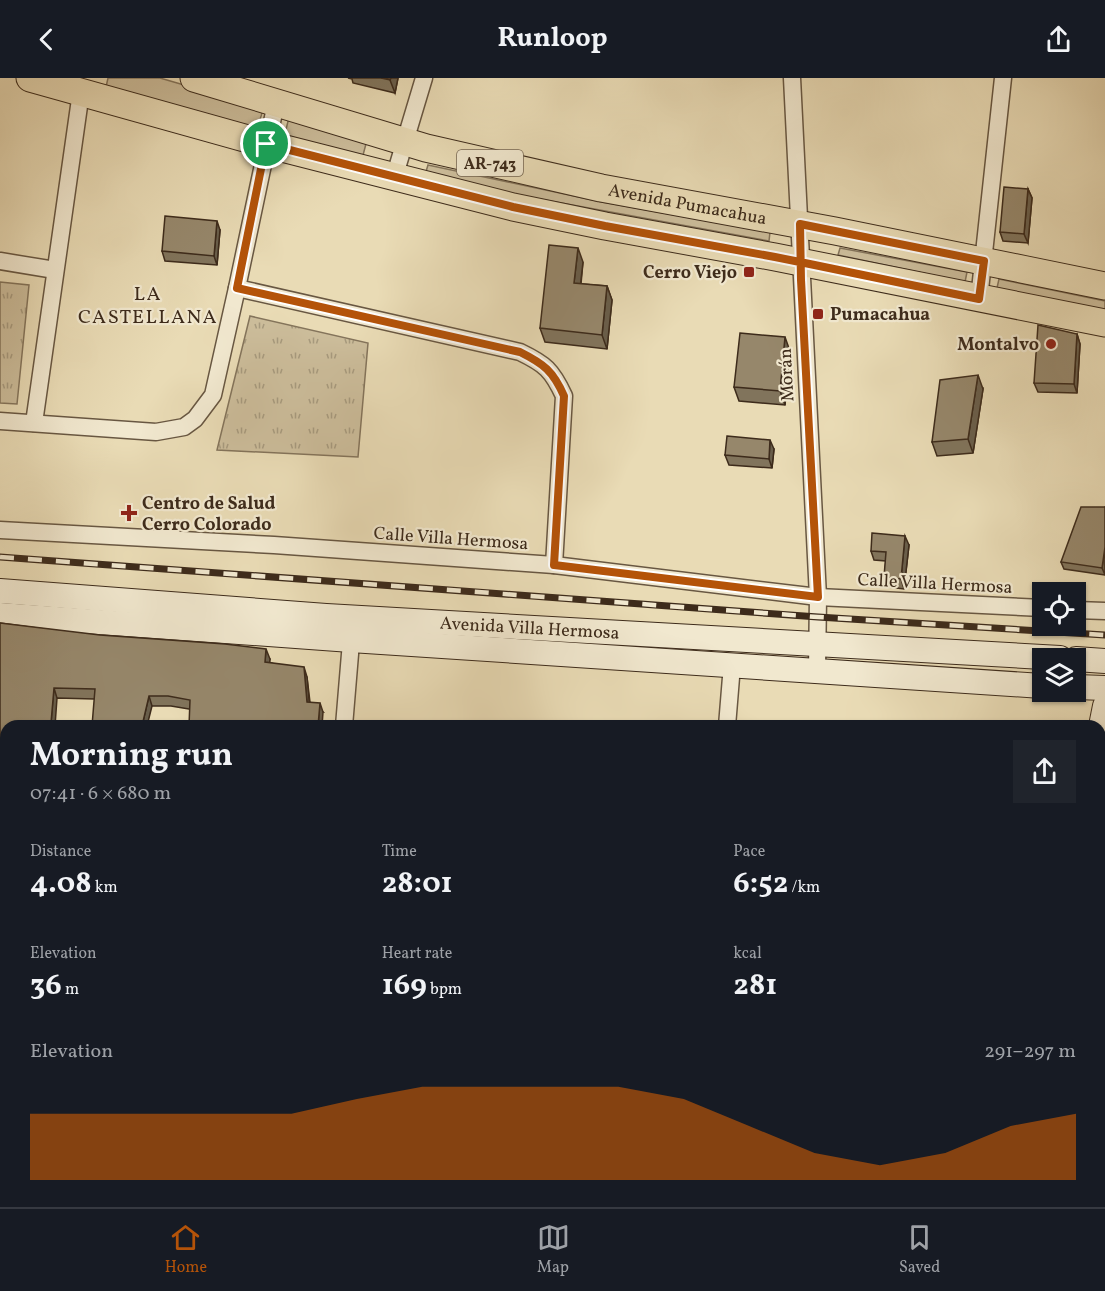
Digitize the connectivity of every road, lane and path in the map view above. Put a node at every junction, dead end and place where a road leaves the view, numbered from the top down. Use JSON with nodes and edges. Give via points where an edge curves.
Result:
{"nodes":[{"id":1,"x":30,"y":78,"type":"edge"},
{"id":2,"x":194,"y":78,"type":"edge"},
{"id":3,"x":424,"y":78,"type":"edge"},
{"id":4,"x":792,"y":78,"type":"edge"},
{"id":5,"x":1003,"y":78,"type":"edge"},
{"id":6,"x":81,"y":92,"type":"junction"},
{"id":7,"x":276,"y":103,"type":"junction"},
{"id":8,"x":405,"y":142,"type":"junction"},
{"id":9,"x":266,"y":144,"type":"junction"},
{"id":10,"x":394,"y":178,"type":"junction"},
{"id":11,"x":800,"y":224,"type":"junction"},
{"id":12,"x":0,"y":261,"type":"edge"},
{"id":13,"x":984,"y":261,"type":"junction"},
{"id":14,"x":800,"y":262,"type":"junction"},
{"id":15,"x":55,"y":270,"type":"junction"},
{"id":16,"x":1105,"y":286,"type":"edge"},
{"id":17,"x":237,"y":288,"type":"junction"},
{"id":18,"x":979,"y":299,"type":"junction"},
{"id":19,"x":1105,"y":323,"type":"edge"},
{"id":20,"x":0,"y":421,"type":"edge"},
{"id":21,"x":34,"y":423,"type":"junction"},
{"id":22,"x":0,"y":530,"type":"edge"},
{"id":23,"x":554,"y":565,"type":"junction"},
{"id":24,"x":0,"y":591,"type":"edge"},
{"id":25,"x":818,"y":597,"type":"junction"},
{"id":26,"x":1032,"y":608,"type":"edge"},
{"id":27,"x":1086,"y":610,"type":"edge"},
{"id":28,"x":1105,"y":611,"type":"edge"},
{"id":29,"x":0,"y":615,"type":"edge"},
{"id":30,"x":352,"y":629,"type":"junction"},
{"id":31,"x":817,"y":645,"type":"junction"},
{"id":32,"x":1032,"y":657,"type":"edge"},
{"id":33,"x":1086,"y":660,"type":"edge"},
{"id":34,"x":1105,"y":661,"type":"edge"},
{"id":35,"x":732,"y":665,"type":"junction"},
{"id":36,"x":817,"y":670,"type":"junction"},
{"id":37,"x":1032,"y":685,"type":"edge"},
{"id":38,"x":1086,"y":687,"type":"edge"},
{"id":39,"x":1105,"y":688,"type":"edge"},
{"id":40,"x":344,"y":720,"type":"edge"},
{"id":41,"x":727,"y":720,"type":"edge"}],
"edges":[{"from":1,"to":6,"type":"main road","number":"AR-743"},
{"from":2,"to":7,"type":"main road","number":"AR-743"},
{"from":3,"to":8,"type":"street"},
{"from":4,"to":11,"type":"street","name":"Morán"},
{"from":5,"to":13,"type":"street"},
{"from":6,"to":9,"type":"main road","number":"AR-743"},
{"from":6,"to":15,"type":"street"},
{"from":7,"to":8,"type":"main road","name":"Avenida Pumacahua","number":"AR-743"},
{"from":7,"to":9,"type":"street"},
{"from":8,"to":10,"type":"street"},
{"from":8,"to":11,"type":"main road","name":"Avenida Pumacahua","number":"AR-743","via":[[601,188]]},
{"from":9,"to":10,"type":"main road","name":"Avenida Pumacahua","number":"AR-743"},
{"from":9,"to":17,"type":"street"},
{"from":10,"to":14,"type":"main road","name":"Avenida Pumacahua","number":"AR-743","via":[[513,207]]},
{"from":11,"to":13,"type":"main road","name":"Avenida Pumacahua","number":"AR-743"},
{"from":11,"to":14,"type":"street","name":"Morán"},
{"from":12,"to":15,"type":"street"},
{"from":13,"to":16,"type":"main road","name":"Avenida Pumacahua","number":"AR-743"},
{"from":13,"to":18,"type":"street"},
{"from":14,"to":18,"type":"main road","name":"Avenida Pumacahua","number":"AR-743"},
{"from":14,"to":25,"type":"street","name":"Morán"},
{"from":15,"to":21,"type":"street"},
{"from":17,"to":21,"type":"street","via":[[213,395],[184,428],[156,432]]},
{"from":17,"to":23,"type":"street","via":[[520,352],[538,361],[554,375],[564,396]]},
{"from":18,"to":19,"type":"main road","name":"Avenida Pumacahua","number":"AR-743"},
{"from":20,"to":21,"type":"street"},
{"from":22,"to":23,"type":"street","name":"Calle Villa Hermosa"},
{"from":23,"to":25,"type":"street","name":"Calle Villa Hermosa"},
{"from":24,"to":30,"type":"main road","name":"Avenida Villa Hermosa"},
{"from":25,"to":26,"type":"street","name":"Calle Villa Hermosa"},
{"from":25,"to":31,"type":"street","name":"Morán"},
{"from":27,"to":28,"type":"street"},
{"from":29,"to":30,"type":"main road","name":"Avenida Villa Hermosa"},
{"from":30,"to":31,"type":"main road","name":"Avenida Villa Hermosa"},
{"from":30,"to":35,"type":"main road","name":"Avenida Villa Hermosa"},
{"from":30,"to":40,"type":"street"},
{"from":31,"to":32,"type":"main road","name":"Avenida Villa Hermosa"},
{"from":31,"to":36,"type":"street","name":"Morán"},
{"from":33,"to":34,"type":"main road"},
{"from":35,"to":36,"type":"main road","name":"Avenida Villa Hermosa"},
{"from":35,"to":41,"type":"street"},
{"from":36,"to":37,"type":"main road","name":"Avenida Villa Hermosa"},
{"from":38,"to":39,"type":"main road"}]}
